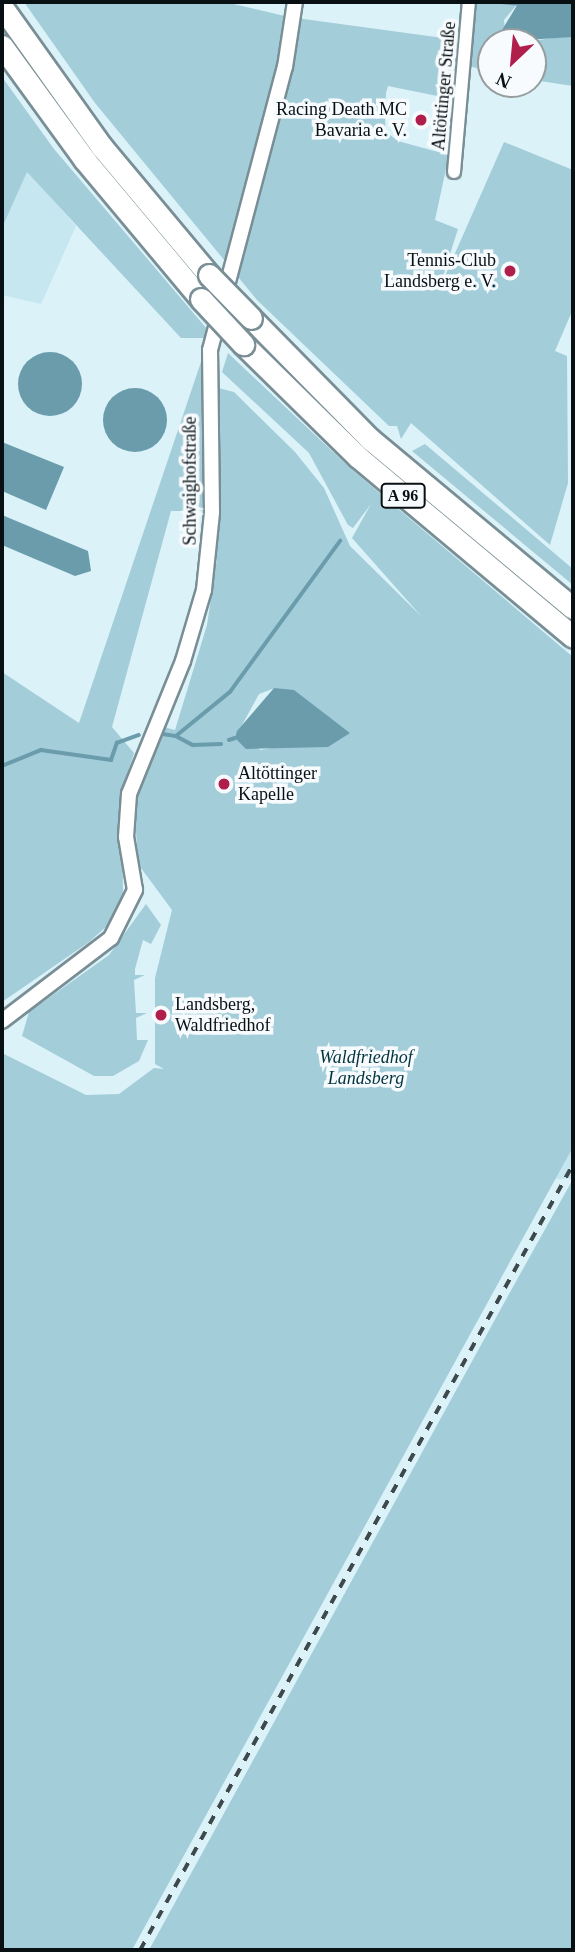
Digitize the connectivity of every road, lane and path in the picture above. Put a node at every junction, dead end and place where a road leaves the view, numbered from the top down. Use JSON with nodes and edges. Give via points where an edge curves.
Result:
{"nodes":[{"id":1,"x":295,"y":2,"type":"edge"},
{"id":2,"x":469,"y":2,"type":"edge"},
{"id":3,"x":2,"y":7,"type":"edge"},
{"id":4,"x":2,"y":46,"type":"edge"},
{"id":5,"x":454,"y":172,"type":"dead end"},
{"id":6,"x":573,"y":608,"type":"edge"},
{"id":7,"x":573,"y":637,"type":"edge"},
{"id":8,"x":2,"y":1021,"type":"edge"}],
"edges":[{"from":1,"to":8,"type":"street","name":"Schwaighofstraße","via":[[285,67],[210,350],[212,512],[204,590],[183,661],[129,794],[125,837],[135,890],[111,938]]},
{"from":2,"to":5,"type":"street","name":"Altöttinger Straße"},
{"from":3,"to":6,"type":"highway","number":"A 96","bridge":true,"via":[[102,147],[209,275],[370,439]]},
{"from":4,"to":7,"type":"highway","number":"A 96","bridge":true,"via":[[84,159],[243,344],[358,457]]}]}
